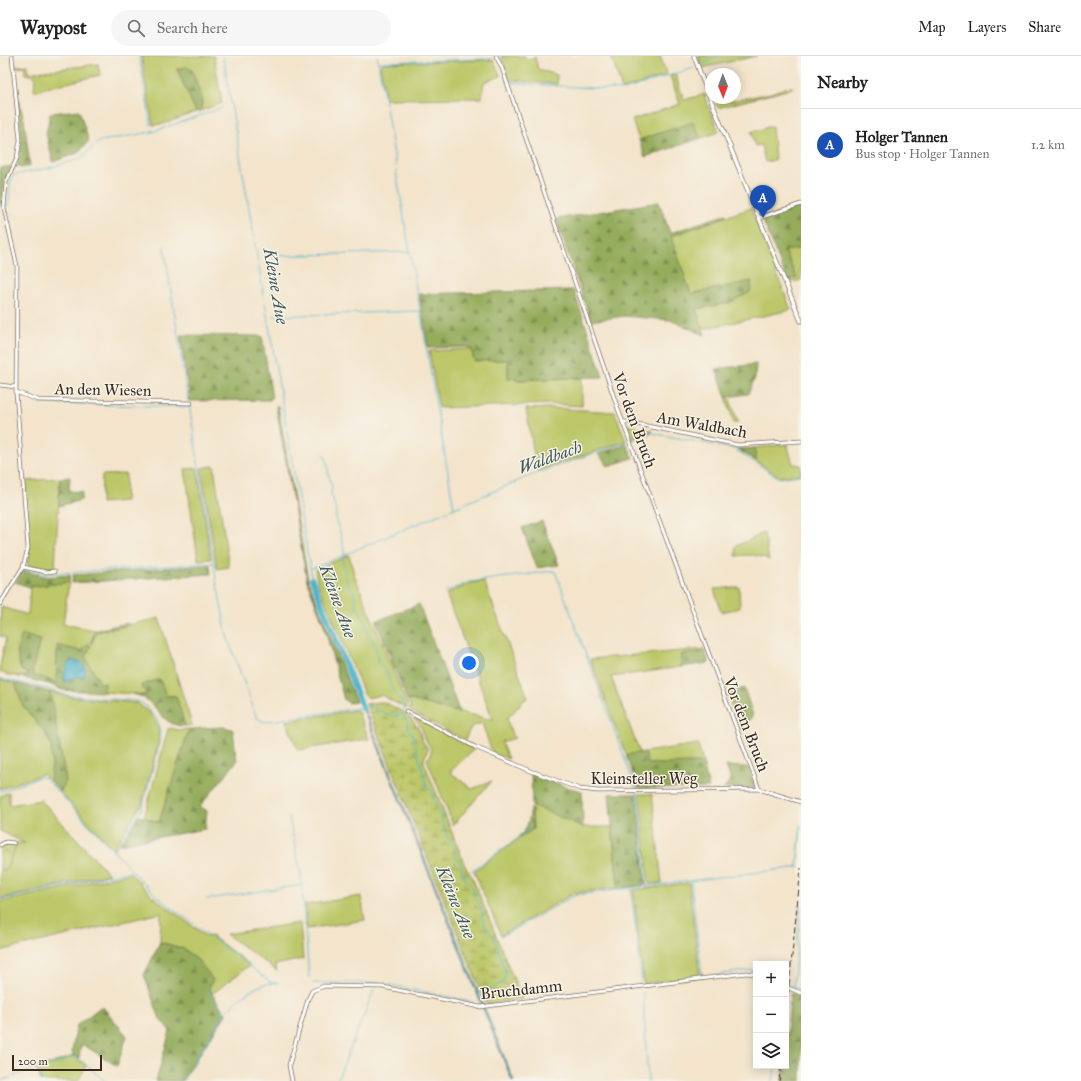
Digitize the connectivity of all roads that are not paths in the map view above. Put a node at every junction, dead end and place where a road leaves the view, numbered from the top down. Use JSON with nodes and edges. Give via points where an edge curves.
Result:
{"nodes":[{"id":1,"x":12,"y":56,"type":"edge"},
{"id":2,"x":496,"y":56,"type":"edge"},
{"id":3,"x":694,"y":56,"type":"edge"},
{"id":4,"x":801,"y":204,"type":"edge"},
{"id":5,"x":759,"y":218,"type":"junction"},
{"id":6,"x":801,"y":322,"type":"edge"},
{"id":7,"x":0,"y":385,"type":"edge"},
{"id":8,"x":16,"y":389,"type":"junction"},
{"id":9,"x":189,"y":403,"type":"dead end"},
{"id":10,"x":622,"y":422,"type":"junction"},
{"id":11,"x":801,"y":441,"type":"edge"},
{"id":12,"x":22,"y":567,"type":"junction"},
{"id":13,"x":55,"y":571,"type":"dead end"},
{"id":14,"x":0,"y":604,"type":"edge"},
{"id":15,"x":406,"y":711,"type":"dead end"},
{"id":16,"x":759,"y":789,"type":"junction"},
{"id":17,"x":801,"y":802,"type":"edge"},
{"id":18,"x":14,"y":843,"type":"dead end"},
{"id":19,"x":0,"y":844,"type":"edge"},
{"id":20,"x":753,"y":974,"type":"edge"},
{"id":21,"x":789,"y":988,"type":"edge"},
{"id":22,"x":801,"y":993,"type":"edge"},
{"id":23,"x":292,"y":1081,"type":"edge"}],
"edges":[{"from":1,"to":8,"type":"street","via":[[20,140],[17,158],[6,183],[4,206],[17,266]]},
{"from":2,"to":10,"type":"street","name":"Vor dem Bruch"},
{"from":3,"to":5,"type":"street"},
{"from":4,"to":5,"type":"street"},
{"from":5,"to":6,"type":"street"},
{"from":7,"to":8,"type":"street","name":"An den Wiesen"},
{"from":8,"to":9,"type":"street","name":"An den Wiesen","via":[[38,400]]},
{"from":8,"to":12,"type":"street","via":[[28,548]]},
{"from":10,"to":11,"type":"street","name":"Am Waldbach","via":[[738,445]]},
{"from":10,"to":16,"type":"street","name":"Vor dem Bruch"},
{"from":12,"to":13,"type":"street","via":[[46,572]]},
{"from":12,"to":14,"type":"street"},
{"from":15,"to":16,"type":"street","name":"Kleinsteller Weg","via":[[475,747],[580,789]]},
{"from":16,"to":17,"type":"street","name":"Kleinsteller Weg"},
{"from":18,"to":19,"type":"street"},
{"from":20,"to":23,"type":"street","name":"Bruchdamm","via":[[480,1007],[374,986],[324,986],[312,991],[308,999],[289,1065]]},
{"from":21,"to":22,"type":"street"}]}
